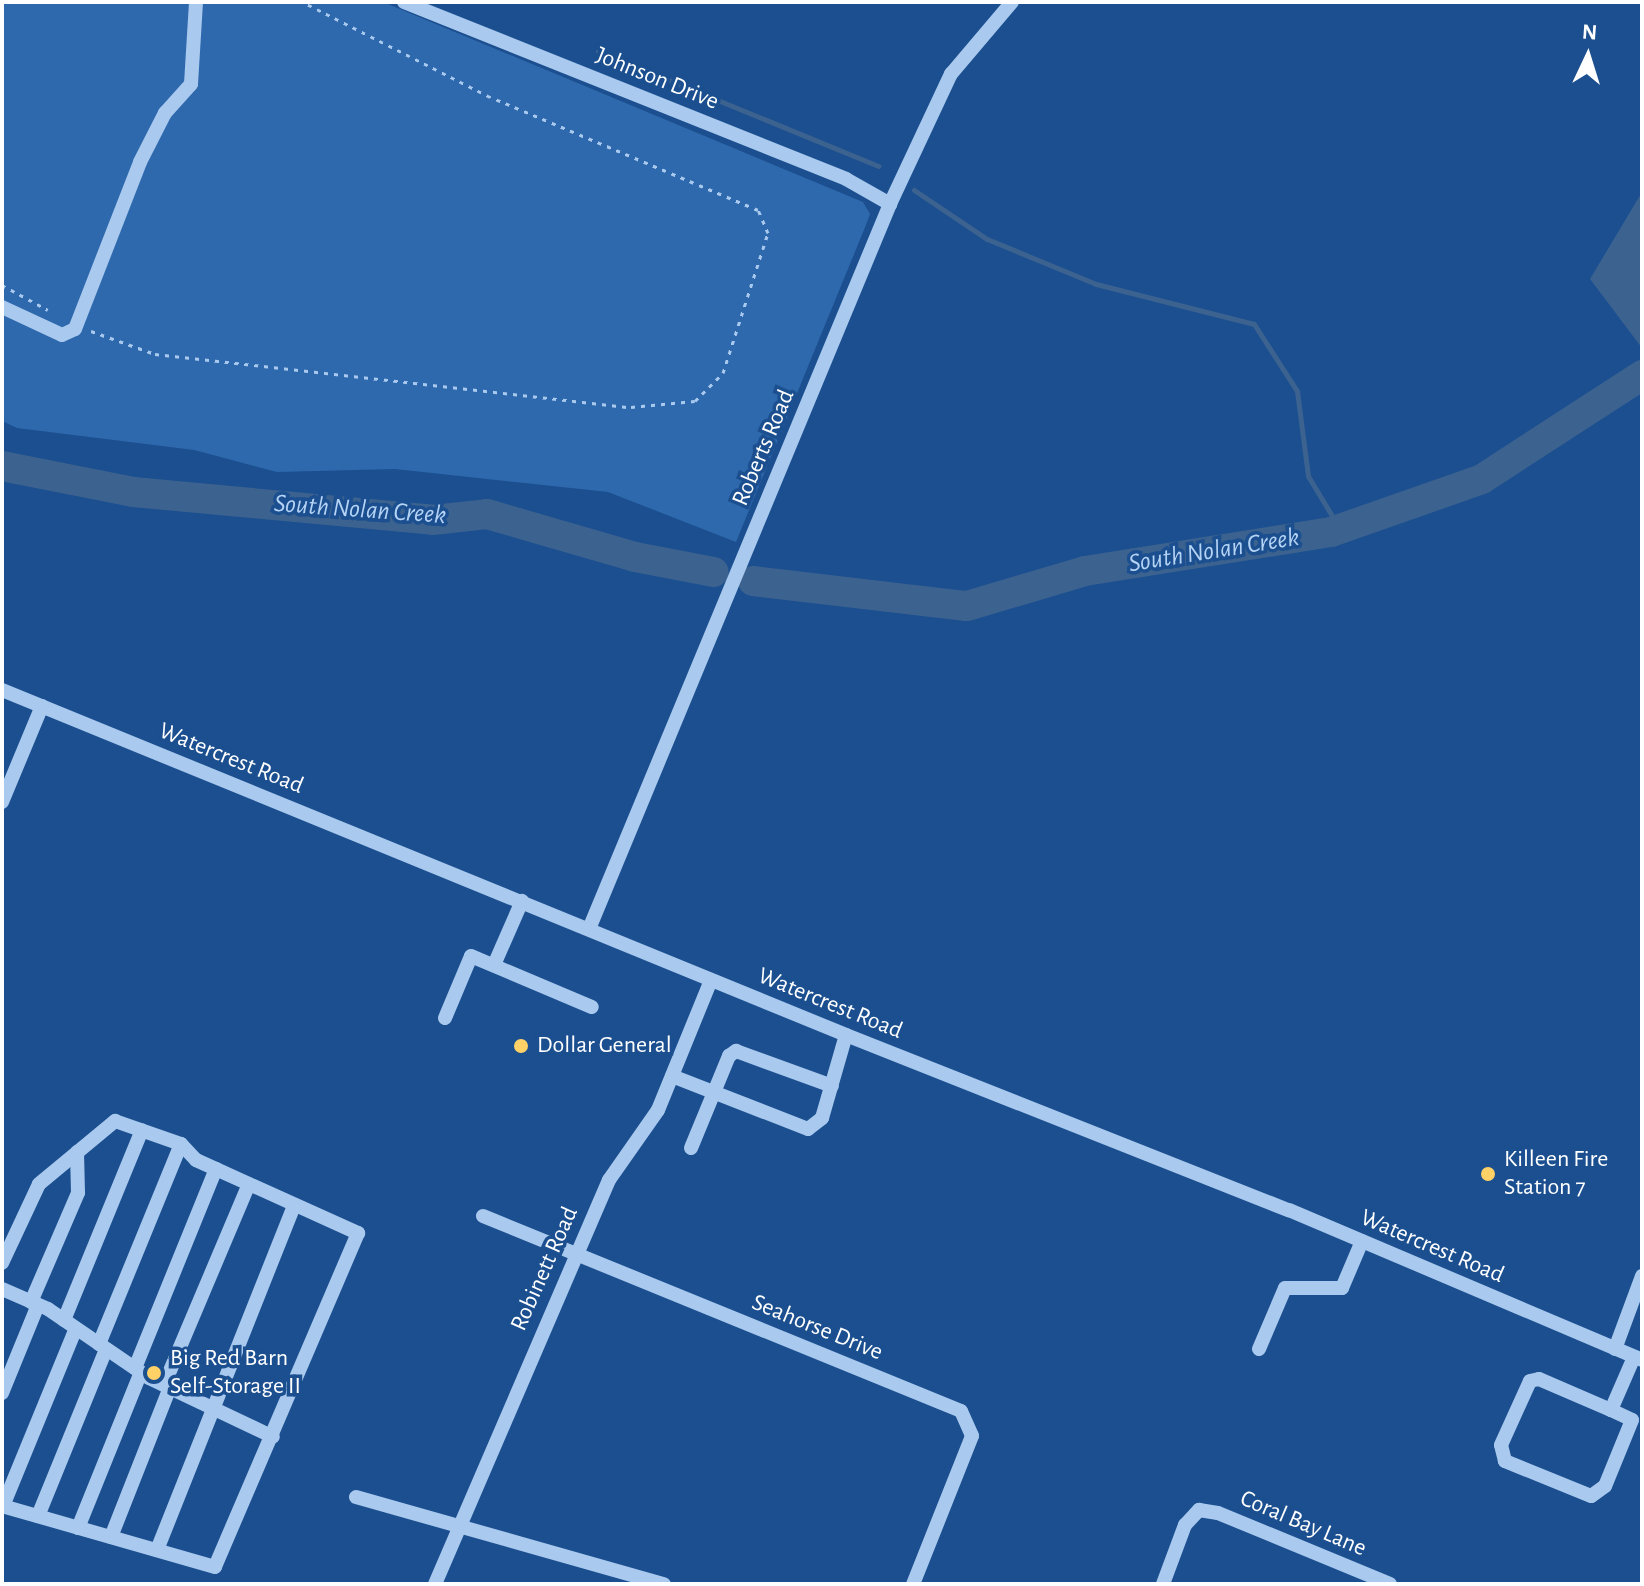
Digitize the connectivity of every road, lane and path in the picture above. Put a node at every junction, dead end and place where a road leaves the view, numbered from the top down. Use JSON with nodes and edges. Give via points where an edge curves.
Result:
{"nodes":[{"id":1,"x":196,"y":2,"type":"edge"},
{"id":2,"x":303,"y":2,"type":"edge"},
{"id":3,"x":404,"y":2,"type":"edge"},
{"id":4,"x":1012,"y":2,"type":"edge"},
{"id":5,"x":890,"y":204,"type":"junction"},
{"id":6,"x":2,"y":285,"type":"edge"},
{"id":7,"x":2,"y":307,"type":"edge"},
{"id":8,"x":52,"y":312,"type":"dead end"},
{"id":9,"x":77,"y":325,"type":"junction"},
{"id":10,"x":2,"y":690,"type":"edge"},
{"id":11,"x":42,"y":706,"type":"junction"},
{"id":12,"x":2,"y":802,"type":"edge"},
{"id":13,"x":522,"y":901,"type":"junction"},
{"id":14,"x":589,"y":929,"type":"junction"},
{"id":15,"x":494,"y":965,"type":"junction"},
{"id":16,"x":711,"y":980,"type":"junction"},
{"id":17,"x":592,"y":1007,"type":"dead end"},
{"id":18,"x":445,"y":1018,"type":"dead end"},
{"id":19,"x":846,"y":1035,"type":"junction"},
{"id":20,"x":672,"y":1076,"type":"junction"},
{"id":21,"x":832,"y":1086,"type":"junction"},
{"id":22,"x":714,"y":1093,"type":"junction"},
{"id":23,"x":142,"y":1130,"type":"junction"},
{"id":24,"x":181,"y":1144,"type":"junction"},
{"id":25,"x":691,"y":1148,"type":"dead end"},
{"id":26,"x":77,"y":1152,"type":"junction"},
{"id":27,"x":216,"y":1169,"type":"junction"},
{"id":28,"x":249,"y":1184,"type":"junction"},
{"id":29,"x":294,"y":1205,"type":"junction"},
{"id":30,"x":483,"y":1216,"type":"dead end"},
{"id":31,"x":1362,"y":1241,"type":"junction"},
{"id":32,"x":575,"y":1253,"type":"junction"},
{"id":33,"x":2,"y":1263,"type":"edge"},
{"id":34,"x":1642,"y":1276,"type":"edge"},
{"id":35,"x":2,"y":1289,"type":"edge"},
{"id":36,"x":35,"y":1303,"type":"junction"},
{"id":37,"x":70,"y":1324,"type":"junction"},
{"id":38,"x":103,"y":1346,"type":"junction"},
{"id":39,"x":1259,"y":1349,"type":"dead end"},
{"id":40,"x":1615,"y":1349,"type":"junction"},
{"id":41,"x":1638,"y":1359,"type":"edge"},
{"id":42,"x":138,"y":1370,"type":"junction"},
{"id":43,"x":167,"y":1386,"type":"junction"},
{"id":44,"x":2,"y":1393,"type":"edge"},
{"id":45,"x":212,"y":1407,"type":"junction"},
{"id":46,"x":1611,"y":1410,"type":"junction"},
{"id":47,"x":273,"y":1437,"type":"junction"},
{"id":48,"x":356,"y":1497,"type":"dead end"},
{"id":49,"x":3,"y":1506,"type":"edge"},
{"id":50,"x":38,"y":1516,"type":"junction"},
{"id":51,"x":458,"y":1526,"type":"junction"},
{"id":52,"x":78,"y":1528,"type":"junction"},
{"id":53,"x":111,"y":1537,"type":"junction"},
{"id":54,"x":157,"y":1550,"type":"junction"},
{"id":55,"x":435,"y":1584,"type":"edge"},
{"id":56,"x":664,"y":1584,"type":"edge"},
{"id":57,"x":913,"y":1584,"type":"edge"},
{"id":58,"x":1163,"y":1584,"type":"edge"},
{"id":59,"x":1390,"y":1584,"type":"edge"}],
"edges":[{"from":1,"to":9,"type":"street","via":[[191,84],[165,113],[140,162]]},
{"from":2,"to":9,"type":"path","via":[[490,97],[758,210],[768,233],[723,373],[695,401],[631,407],[155,354]]},
{"from":3,"to":5,"type":"street","name":"Johnson Drive","via":[[846,179]]},
{"from":4,"to":5,"type":"street","name":"Roberts Road","via":[[951,74]]},
{"from":5,"to":14,"type":"street","name":"Roberts Road"},
{"from":6,"to":8,"type":"path"},
{"from":7,"to":9,"type":"street","via":[[62,335]]},
{"from":10,"to":11,"type":"street","name":"Watercrest Road"},
{"from":11,"to":12,"type":"street"},
{"from":11,"to":13,"type":"street","name":"Watercrest Road"},
{"from":13,"to":14,"type":"street","name":"Watercrest Road"},
{"from":13,"to":15,"type":"street"},
{"from":14,"to":16,"type":"street","name":"Watercrest Road"},
{"from":15,"to":17,"type":"street"},
{"from":15,"to":18,"type":"street","via":[[471,956]]},
{"from":16,"to":19,"type":"street","name":"Watercrest Road"},
{"from":16,"to":20,"type":"street","name":"Robinett Road"},
{"from":19,"to":21,"type":"street"},
{"from":19,"to":31,"type":"street","name":"Watercrest Road"},
{"from":20,"to":22,"type":"street"},
{"from":20,"to":32,"type":"street","name":"Robinett Road","via":[[658,1110],[609,1180]]},
{"from":21,"to":22,"type":"street","via":[[736,1051]]},
{"from":21,"to":22,"type":"street","via":[[822,1118],[808,1129]]},
{"from":22,"to":25,"type":"street"},
{"from":23,"to":24,"type":"street"},
{"from":23,"to":26,"type":"street","via":[[115,1121]]},
{"from":23,"to":37,"type":"street"},
{"from":24,"to":27,"type":"street"},
{"from":24,"to":38,"type":"street"},
{"from":26,"to":33,"type":"street","via":[[39,1184]]},
{"from":26,"to":36,"type":"street","via":[[78,1193]]},
{"from":27,"to":28,"type":"street"},
{"from":27,"to":42,"type":"street"},
{"from":28,"to":29,"type":"street"},
{"from":28,"to":43,"type":"street"},
{"from":29,"to":45,"type":"street"},
{"from":29,"to":47,"type":"street","via":[[358,1233]]},
{"from":30,"to":32,"type":"street","name":"Seahorse Drive"},
{"from":31,"to":39,"type":"street","via":[[1342,1288],[1285,1288]]},
{"from":31,"to":40,"type":"street","name":"Watercrest Road"},
{"from":32,"to":51,"type":"street","name":"Robinett Road"},
{"from":32,"to":57,"type":"street","name":"Seahorse Drive","via":[[961,1411],[972,1436]]},
{"from":34,"to":40,"type":"street"},
{"from":35,"to":36,"type":"street"},
{"from":36,"to":37,"type":"street"},
{"from":36,"to":44,"type":"street"},
{"from":37,"to":38,"type":"street"},
{"from":37,"to":49,"type":"street"},
{"from":38,"to":42,"type":"street"},
{"from":38,"to":50,"type":"street"},
{"from":40,"to":41,"type":"street","name":"Watercrest Road"},
{"from":41,"to":46,"type":"street"},
{"from":42,"to":43,"type":"street"},
{"from":42,"to":52,"type":"street"},
{"from":43,"to":45,"type":"street"},
{"from":43,"to":53,"type":"street"},
{"from":45,"to":47,"type":"street"},
{"from":45,"to":54,"type":"street"},
{"from":46,"to":46,"type":"street","via":[[1539,1379],[1530,1381],[1501,1445],[1505,1461],[1591,1496],[1605,1486],[1632,1420]]},
{"from":47,"to":54,"type":"street","via":[[215,1567]]},
{"from":48,"to":51,"type":"street"},
{"from":49,"to":50,"type":"street"},
{"from":50,"to":52,"type":"street"},
{"from":51,"to":55,"type":"street","name":"Robinett Road"},
{"from":51,"to":56,"type":"street"},
{"from":52,"to":53,"type":"street"},
{"from":53,"to":54,"type":"street"},
{"from":58,"to":59,"type":"street","name":"Coral Bay Lane","via":[[1185,1525],[1199,1510],[1218,1513]]}]}
